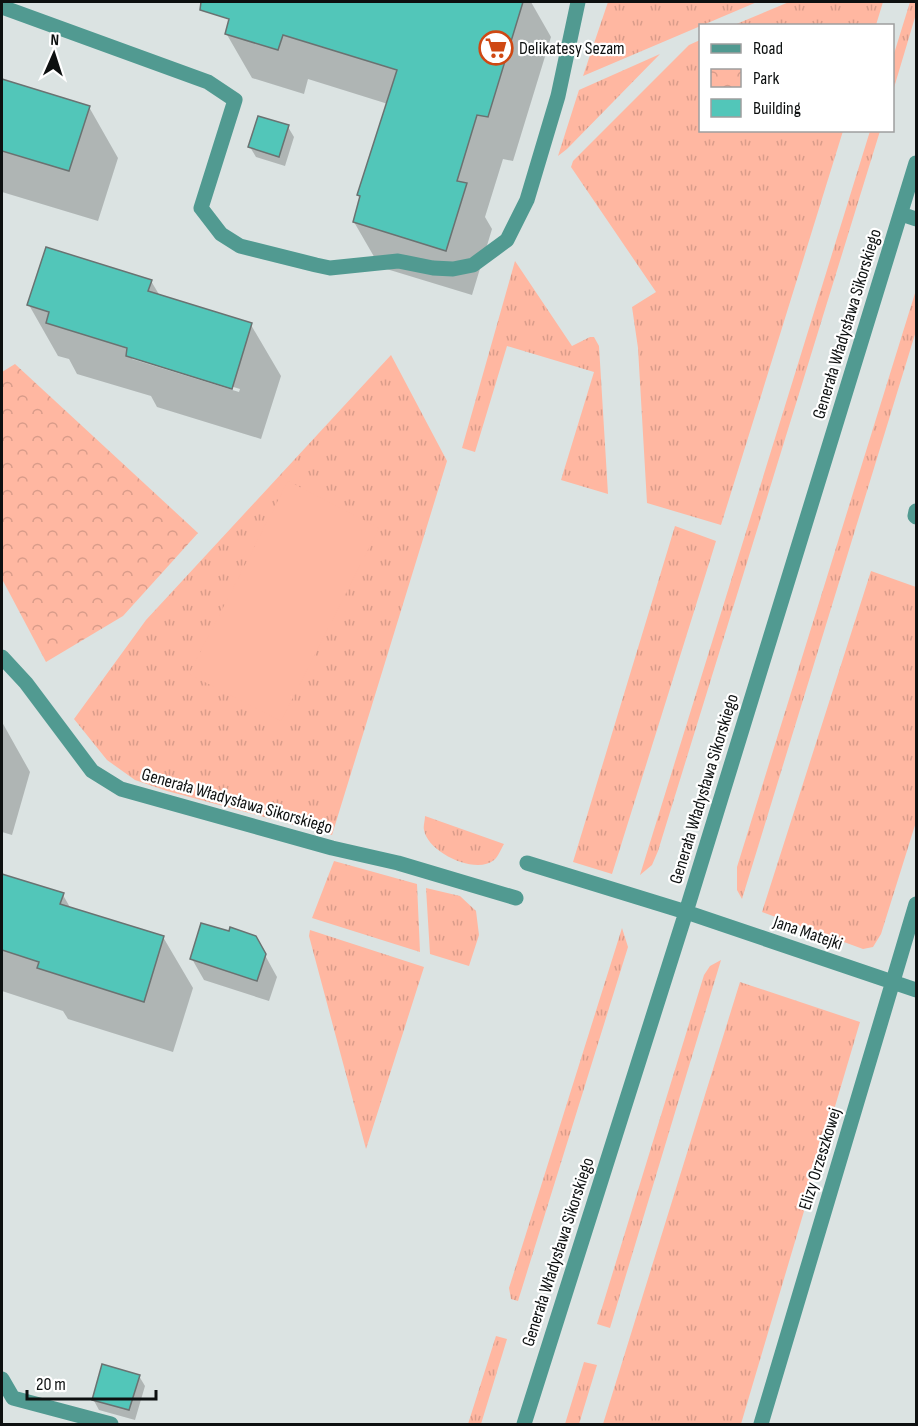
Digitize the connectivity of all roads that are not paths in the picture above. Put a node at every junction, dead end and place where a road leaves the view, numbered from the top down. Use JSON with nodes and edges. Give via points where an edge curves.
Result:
{"nodes":[{"id":1,"x":578,"y":2,"type":"edge"},
{"id":2,"x":2,"y":7,"type":"edge"},
{"id":3,"x":916,"y":163,"type":"edge"},
{"id":4,"x":901,"y":214,"type":"junction"},
{"id":5,"x":916,"y":219,"type":"edge"},
{"id":6,"x":916,"y":511,"type":"edge"},
{"id":7,"x":916,"y":517,"type":"edge"},
{"id":8,"x":2,"y":657,"type":"edge"},
{"id":9,"x":527,"y":863,"type":"dead end"},
{"id":10,"x":516,"y":898,"type":"dead end"},
{"id":11,"x":916,"y":904,"type":"edge"},
{"id":12,"x":686,"y":912,"type":"junction"},
{"id":13,"x":893,"y":983,"type":"junction"},
{"id":14,"x":916,"y":990,"type":"edge"},
{"id":15,"x":2,"y":1379,"type":"edge"},
{"id":16,"x":111,"y":1425,"type":"edge"},
{"id":17,"x":524,"y":1425,"type":"edge"},
{"id":18,"x":761,"y":1425,"type":"edge"}],
"edges":[{"from":1,"to":2,"type":"street","via":[[558,96],[527,200],[507,240],[473,265],[453,269],[398,261],[330,268],[240,246],[221,234],[201,208],[235,100],[208,82]]},
{"from":3,"to":4,"type":"street","name":"Generała Władysława Sikorskiego"},
{"from":4,"to":5,"type":"street"},
{"from":4,"to":12,"type":"street","name":"Generała Władysława Sikorskiego"},
{"from":6,"to":7,"type":"street"},
{"from":8,"to":10,"type":"street","name":"Generała Władysława Sikorskiego","via":[[92,771],[121,789]]},
{"from":9,"to":12,"type":"street","name":"Jana Matejki"},
{"from":11,"to":13,"type":"street","name":"Elizy Orzeszkowej"},
{"from":12,"to":13,"type":"street","name":"Jana Matejki"},
{"from":12,"to":17,"type":"street","name":"Generała Władysława Sikorskiego"},
{"from":13,"to":14,"type":"street","name":"Jana Matejki"},
{"from":13,"to":18,"type":"street","name":"Elizy Orzeszkowej"},
{"from":15,"to":16,"type":"street","via":[[13,1398]]}]}
